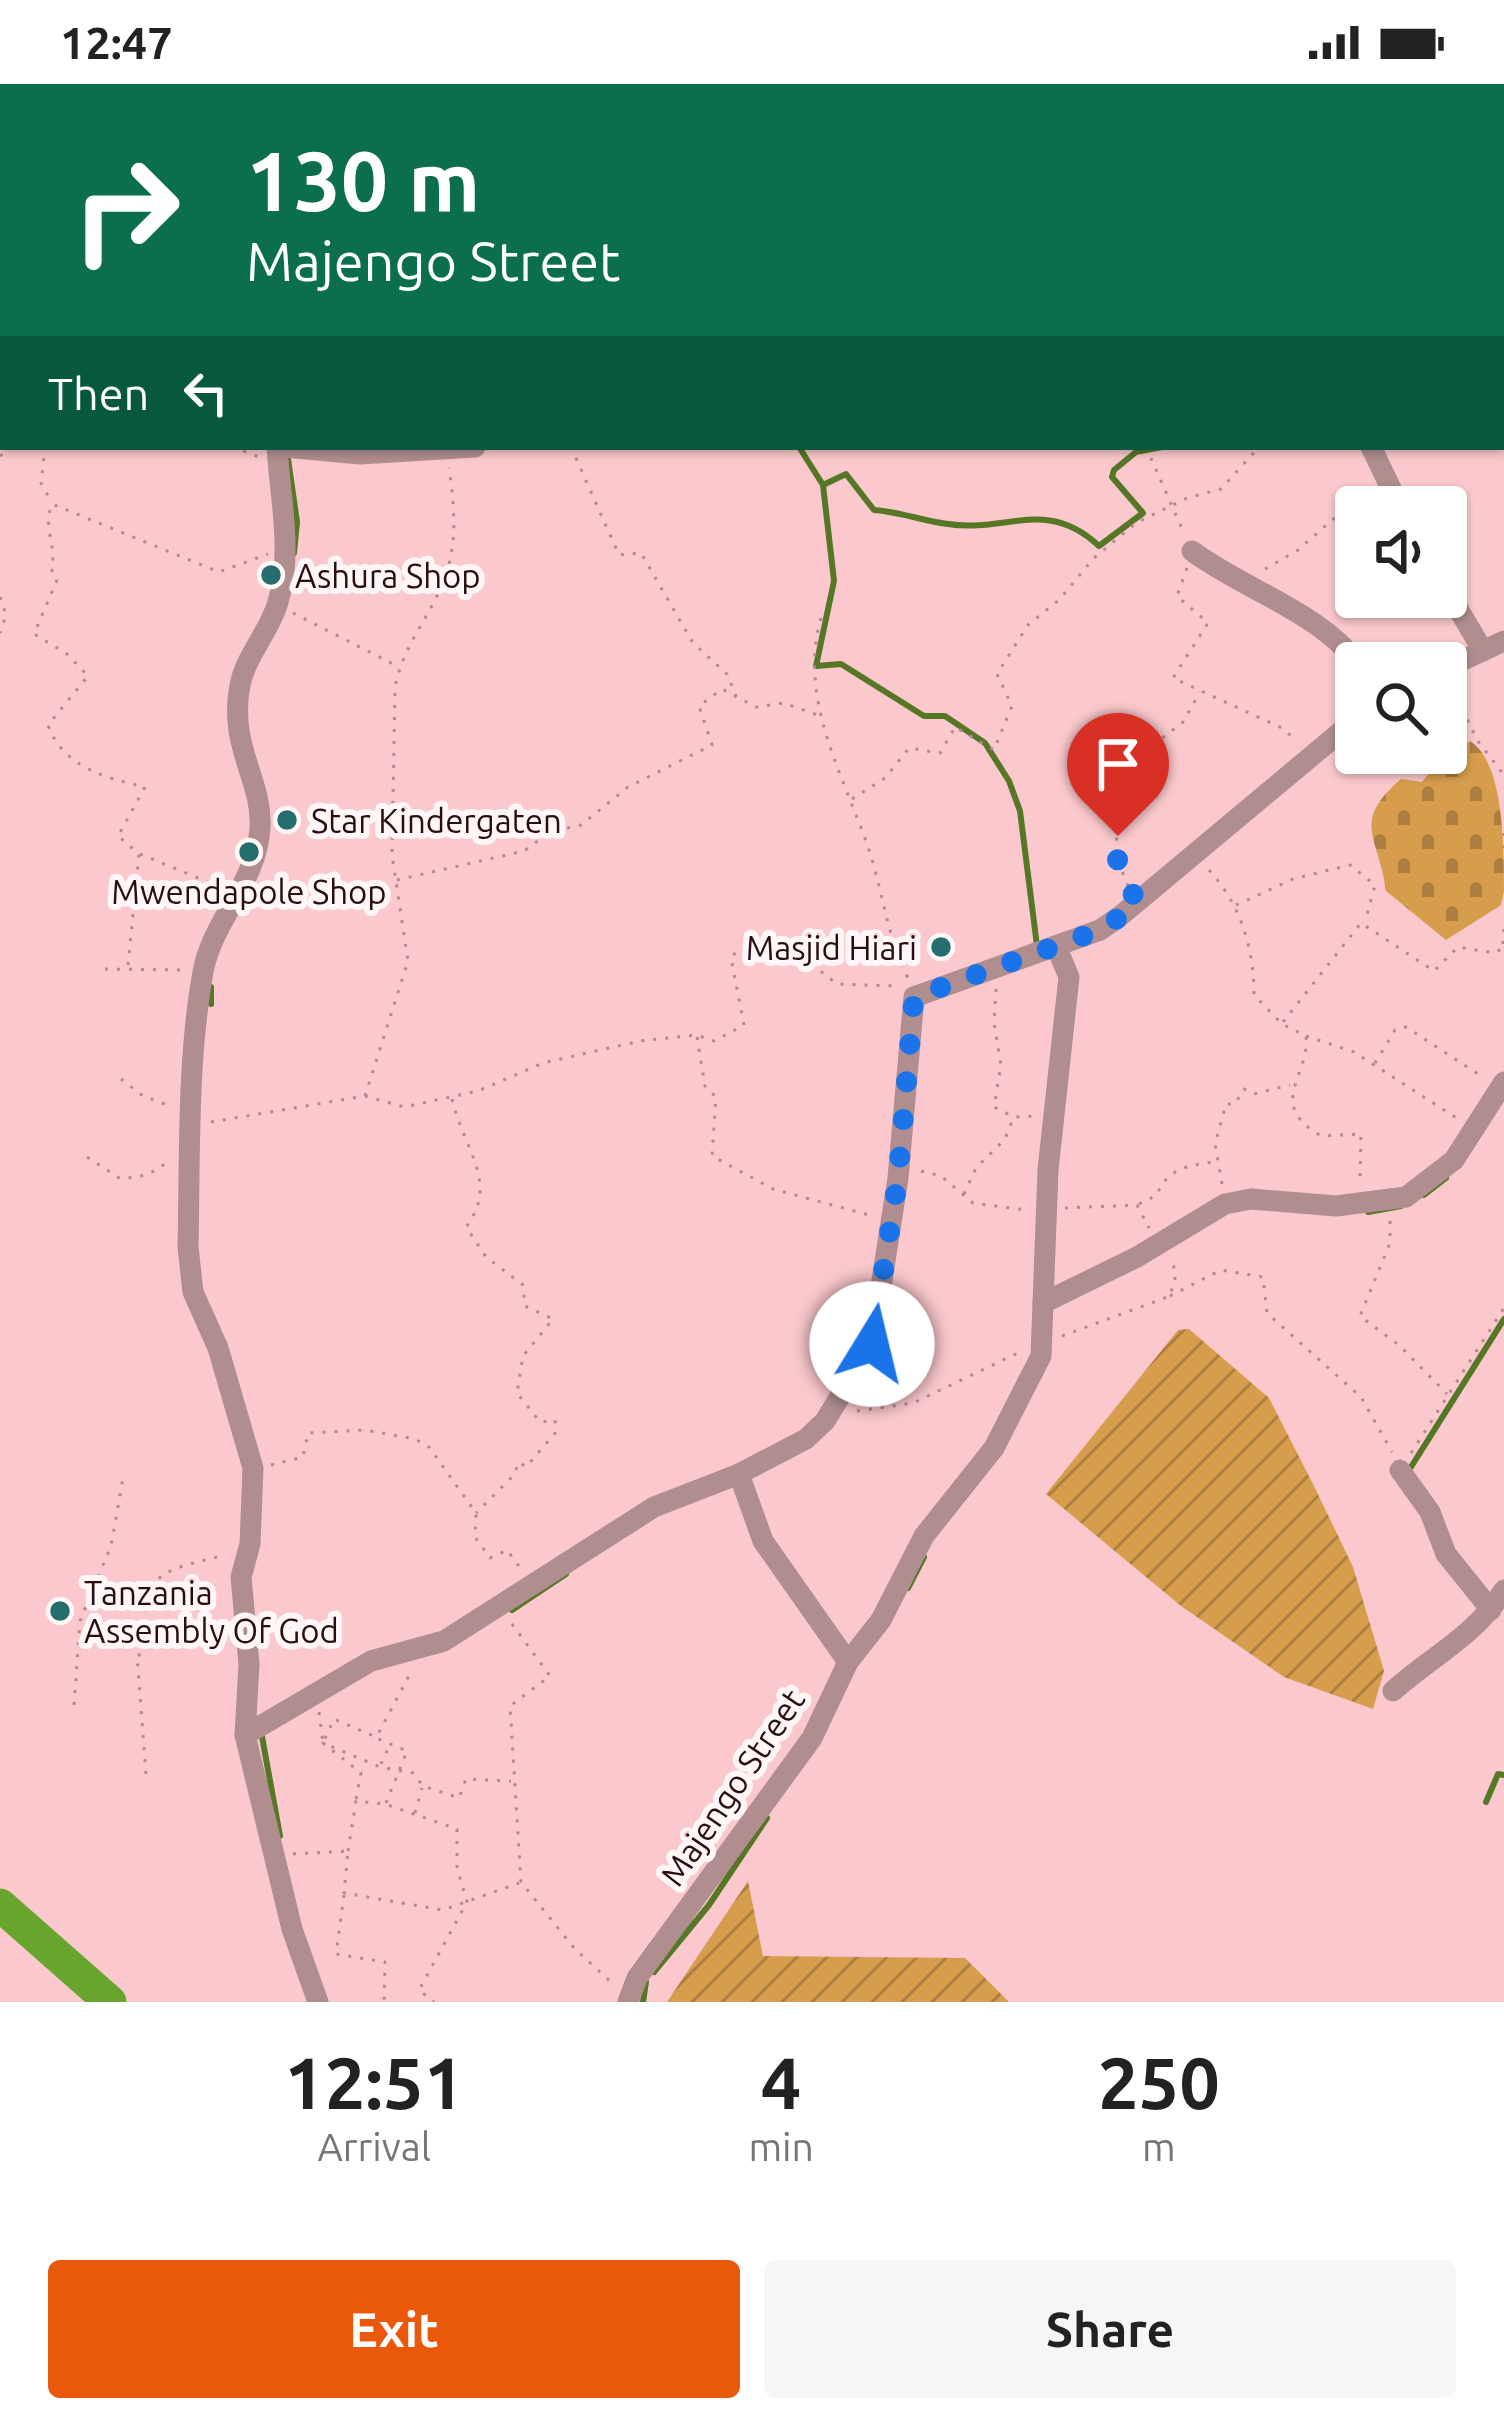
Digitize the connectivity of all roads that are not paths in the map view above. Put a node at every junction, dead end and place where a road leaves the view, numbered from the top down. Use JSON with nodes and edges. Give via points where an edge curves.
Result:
{"nodes":[{"id":1,"x":419,"y":450,"type":"edge"},
{"id":2,"x":1373,"y":450,"type":"edge"},
{"id":3,"x":280,"y":452,"type":"edge"},
{"id":4,"x":1391,"y":486,"type":"edge"},
{"id":5,"x":1192,"y":550,"type":"road end"},
{"id":6,"x":1467,"y":613,"type":"edge"},
{"id":7,"x":1338,"y":642,"type":"edge"},
{"id":8,"x":1494,"y":646,"type":"edge"},
{"id":9,"x":1467,"y":662,"type":"edge"},
{"id":10,"x":1335,"y":735,"type":"edge"},
{"id":11,"x":1056,"y":946,"type":"junction"},
{"id":12,"x":1502,"y":1085,"type":"edge"},
{"id":13,"x":1043,"y":1303,"type":"junction"},
{"id":14,"x":1400,"y":1470,"type":"road end"},
{"id":15,"x":739,"y":1474,"type":"junction"},
{"id":16,"x":1504,"y":1590,"type":"edge"},
{"id":17,"x":1491,"y":1610,"type":"junction"},
{"id":18,"x":848,"y":1662,"type":"junction"},
{"id":19,"x":1393,"y":1691,"type":"dead end"},
{"id":20,"x":245,"y":1735,"type":"junction"},
{"id":21,"x":628,"y":1999,"type":"edge"},
{"id":22,"x":318,"y":2002,"type":"edge"}],
"edges":[{"from":1,"to":3,"type":"street"},
{"from":2,"to":4,"type":"street"},
{"from":3,"to":20,"type":"street","via":[[285,562],[278,603],[240,683],[241,755],[260,830],[202,974],[188,1161],[193,1292],[253,1468],[242,1577]]},
{"from":5,"to":7,"type":"street"},
{"from":6,"to":8,"type":"street"},
{"from":8,"to":9,"type":"street"},
{"from":10,"to":11,"type":"street","via":[[1138,905]]},
{"from":11,"to":13,"type":"street","name":"Majengo Street","via":[[1069,977]]},
{"from":11,"to":15,"type":"street","via":[[912,989],[898,1178],[872,1344],[806,1439]]},
{"from":12,"to":13,"type":"street","via":[[1433,1181],[1406,1196],[1226,1204]]},
{"from":13,"to":18,"type":"street","name":"Majengo Street","via":[[1041,1356],[994,1448],[923,1536],[881,1620]]},
{"from":14,"to":17,"type":"street","via":[[1430,1512],[1446,1554]]},
{"from":15,"to":18,"type":"street","via":[[763,1541]]},
{"from":15,"to":20,"type":"street","via":[[654,1508],[501,1608],[417,1650],[371,1661]]},
{"from":16,"to":17,"type":"street"},
{"from":17,"to":19,"type":"street","via":[[1469,1636]]},
{"from":18,"to":21,"type":"street","name":"Majengo Street","via":[[812,1738]]},
{"from":20,"to":22,"type":"street"}]}
